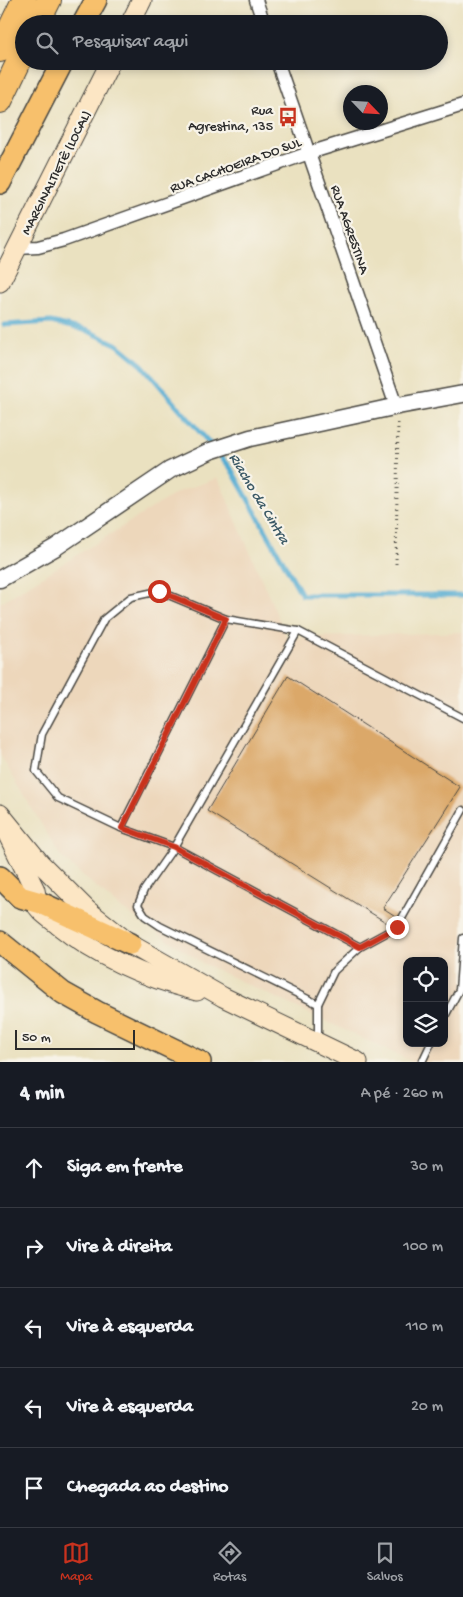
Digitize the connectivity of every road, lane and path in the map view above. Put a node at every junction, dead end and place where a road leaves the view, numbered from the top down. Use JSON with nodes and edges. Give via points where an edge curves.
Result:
{"nodes":[{"id":1,"x":24,"y":0,"type":"edge"},
{"id":2,"x":49,"y":0,"type":"edge"},
{"id":3,"x":96,"y":0,"type":"edge"},
{"id":4,"x":142,"y":0,"type":"edge"},
{"id":5,"x":256,"y":0,"type":"edge"},
{"id":6,"x":21,"y":15,"type":"edge"},
{"id":7,"x":42,"y":15,"type":"edge"},
{"id":8,"x":88,"y":15,"type":"edge"},
{"id":9,"x":134,"y":15,"type":"edge"},
{"id":10,"x":261,"y":15,"type":"edge"},
{"id":11,"x":14,"y":55,"type":"edge"},
{"id":12,"x":58,"y":70,"type":"edge"},
{"id":13,"x":106,"y":70,"type":"edge"},
{"id":14,"x":280,"y":70,"type":"edge"},
{"id":15,"x":0,"y":91,"type":"edge"},
{"id":16,"x":0,"y":101,"type":"edge"},
{"id":17,"x":463,"y":105,"type":"edge"},
{"id":18,"x":309,"y":153,"type":"junction"},
{"id":19,"x":0,"y":183,"type":"edge"},
{"id":20,"x":17,"y":248,"type":"junction"},
{"id":21,"x":0,"y":282,"type":"edge"},
{"id":22,"x":463,"y":394,"type":"edge"},
{"id":23,"x":397,"y":406,"type":"junction"},
{"id":24,"x":396,"y":564,"type":"dead end"},
{"id":25,"x":0,"y":579,"type":"edge"},
{"id":26,"x":226,"y":619,"type":"junction"},
{"id":27,"x":298,"y":631,"type":"junction"},
{"id":28,"x":463,"y":718,"type":"edge"},
{"id":29,"x":463,"y":810,"type":"edge"},
{"id":30,"x":0,"y":814,"type":"edge"},
{"id":31,"x":0,"y":819,"type":"edge"},
{"id":32,"x":122,"y":828,"type":"junction"},
{"id":33,"x":174,"y":847,"type":"junction"},
{"id":34,"x":0,"y":877,"type":"edge"},
{"id":35,"x":34,"y":900,"type":"junction"},
{"id":36,"x":463,"y":938,"type":"edge"},
{"id":37,"x":0,"y":942,"type":"edge"},
{"id":38,"x":130,"y":944,"type":"junction"},
{"id":39,"x":360,"y":947,"type":"junction"},
{"id":40,"x":461,"y":991,"type":"edge"},
{"id":41,"x":223,"y":997,"type":"junction"},
{"id":42,"x":318,"y":1004,"type":"junction"},
{"id":43,"x":448,"y":1012,"type":"edge"},
{"id":44,"x":318,"y":1043,"type":"junction"},
{"id":45,"x":429,"y":1047,"type":"edge"},
{"id":46,"x":200,"y":1062,"type":"edge"},
{"id":47,"x":358,"y":1062,"type":"edge"},
{"id":48,"x":422,"y":1062,"type":"edge"}],
"edges":[{"from":1,"to":6,"type":"highway"},
{"from":2,"to":7,"type":"highway"},
{"from":3,"to":8,"type":"highway"},
{"from":4,"to":9,"type":"main road"},
{"from":5,"to":10,"type":"street"},
{"from":11,"to":15,"type":"highway"},
{"from":11,"to":16,"type":"highway"},
{"from":12,"to":19,"type":"highway"},
{"from":13,"to":20,"type":"main road","name":"MARGINALTIETÊ (LOCAL)"},
{"from":14,"to":18,"type":"street","name":"RUA AGRESTINA"},
{"from":17,"to":18,"type":"street","name":"RUA CACHOEIRA DO SUL"},
{"from":18,"to":20,"type":"street","name":"RUA CACHOEIRA DO SUL","via":[[64,240],[38,247]]},
{"from":18,"to":23,"type":"street","name":"RUA AGRESTINA"},
{"from":20,"to":21,"type":"main road","name":"MARGINALTIETÊ (LOCAL)"},
{"from":22,"to":23,"type":"street"},
{"from":23,"to":24,"type":"path"},
{"from":23,"to":25,"type":"street","via":[[250,438],[205,454],[170,470],[56,547]]},
{"from":26,"to":27,"type":"lane"},
{"from":26,"to":32,"type":"lane"},
{"from":26,"to":32,"type":"lane","via":[[159,591],[132,597],[104,619],[42,734],[36,771],[58,798]]},
{"from":27,"to":28,"type":"lane"},
{"from":27,"to":33,"type":"lane"},
{"from":29,"to":39,"type":"lane","via":[[397,927]]},
{"from":30,"to":38,"type":"main road","via":[[40,863],[87,910]]},
{"from":31,"to":35,"type":"main road","via":[[35,890]]},
{"from":32,"to":33,"type":"lane"},
{"from":33,"to":39,"type":"lane"},
{"from":33,"to":42,"type":"lane","via":[[138,904],[145,916]]},
{"from":34,"to":35,"type":"highway","via":[[20,897]]},
{"from":35,"to":38,"type":"highway"},
{"from":35,"to":41,"type":"main road","via":[[37,908],[68,933],[109,958],[168,983]]},
{"from":36,"to":40,"type":"lane"},
{"from":37,"to":46,"type":"highway","via":[[63,994]]},
{"from":38,"to":41,"type":"main road"},
{"from":39,"to":42,"type":"lane","via":[[334,971]]},
{"from":40,"to":43,"type":"lane"},
{"from":41,"to":44,"type":"main road"},
{"from":42,"to":44,"type":"lane"},
{"from":44,"to":47,"type":"main road"},
{"from":45,"to":48,"type":"lane"}]}
